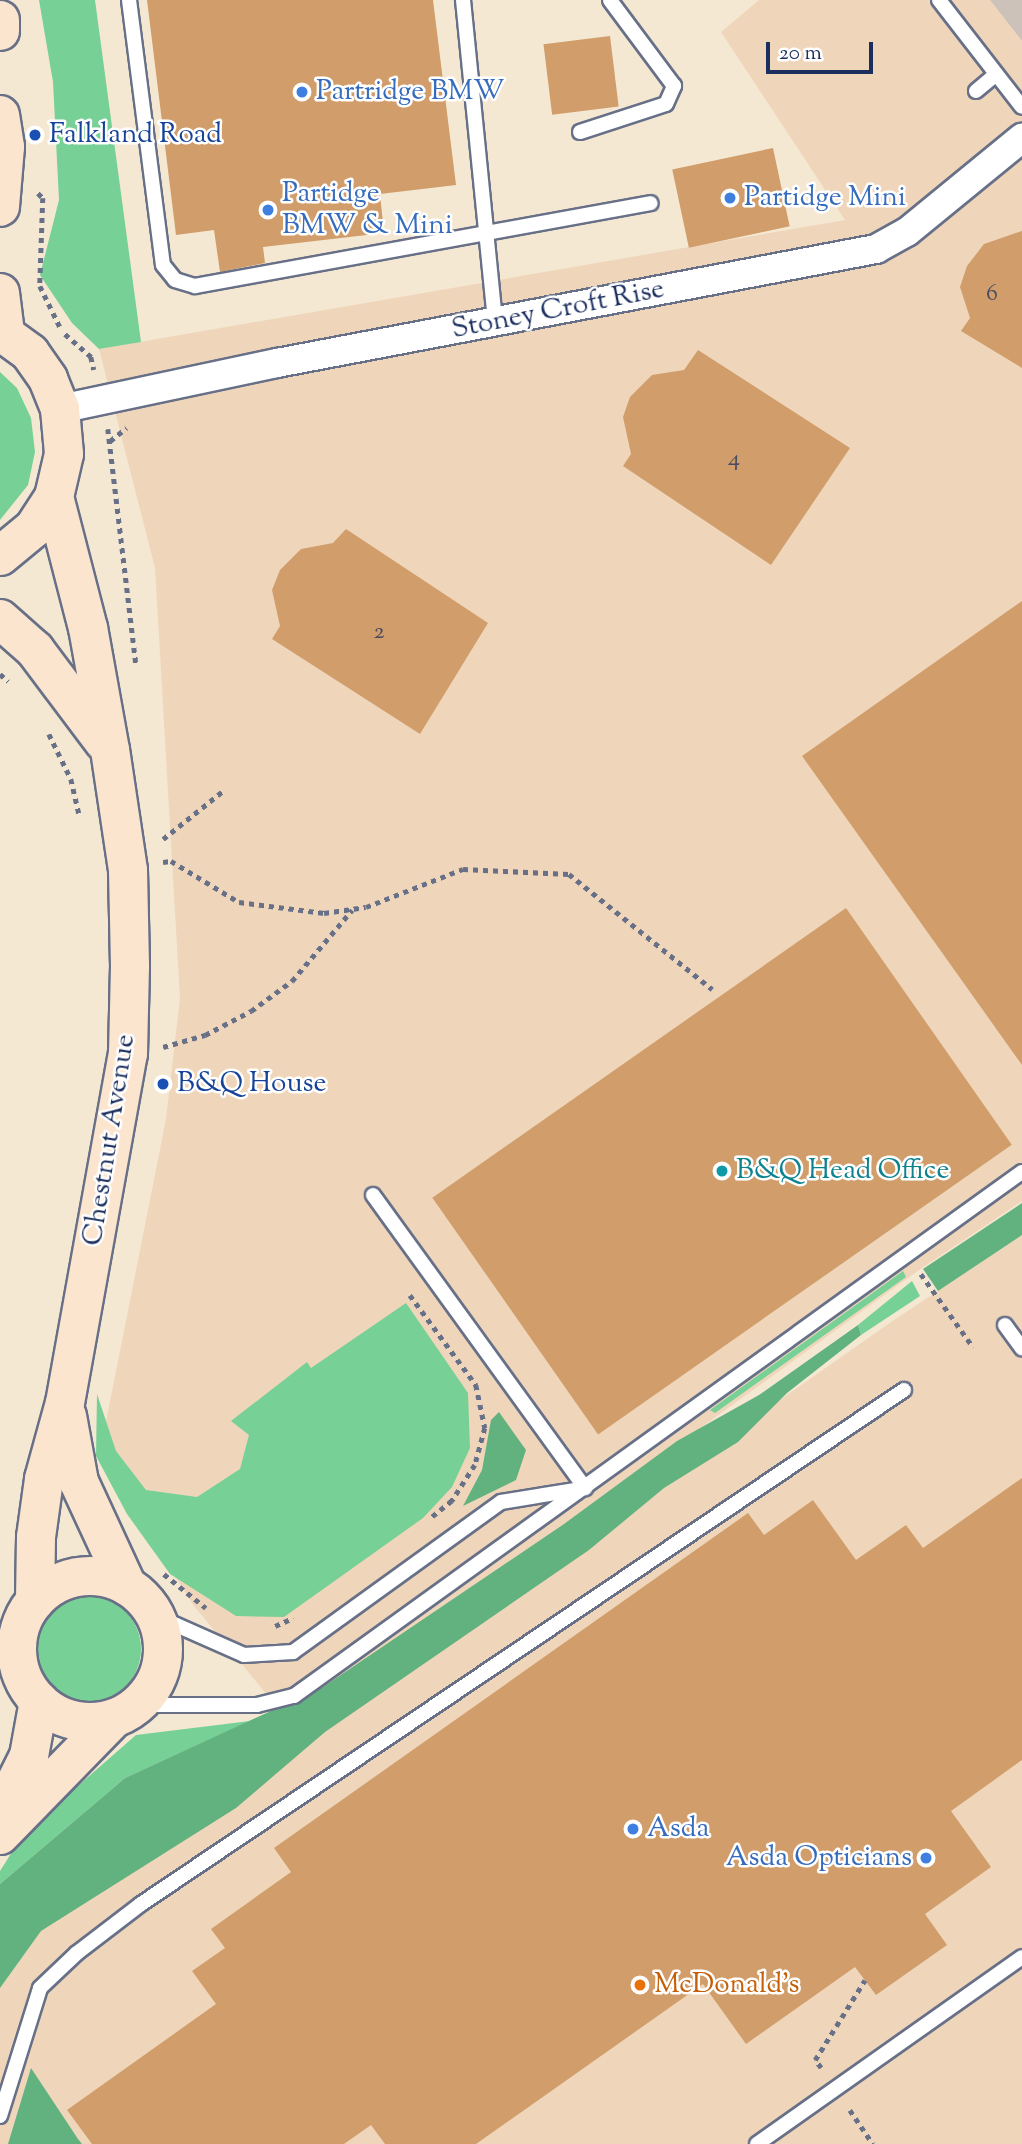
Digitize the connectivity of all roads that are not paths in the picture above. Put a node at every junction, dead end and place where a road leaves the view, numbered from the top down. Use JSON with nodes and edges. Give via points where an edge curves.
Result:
{"nodes":[{"id":1,"x":129,"y":0,"type":"edge"},
{"id":2,"x":463,"y":0,"type":"edge"},
{"id":3,"x":610,"y":0,"type":"edge"},
{"id":4,"x":939,"y":0,"type":"edge"},
{"id":5,"x":0,"y":20,"type":"edge"},
{"id":6,"x":0,"y":31,"type":"edge"},
{"id":7,"x":996,"y":74,"type":"junction"},
{"id":8,"x":975,"y":91,"type":"dead end"},
{"id":9,"x":1022,"y":107,"type":"edge"},
{"id":10,"x":0,"y":115,"type":"edge"},
{"id":11,"x":580,"y":132,"type":"dead end"},
{"id":12,"x":1022,"y":138,"type":"edge"},
{"id":13,"x":651,"y":203,"type":"dead end"},
{"id":14,"x":0,"y":207,"type":"edge"},
{"id":15,"x":485,"y":235,"type":"junction"},
{"id":16,"x":0,"y":293,"type":"edge"},
{"id":17,"x":495,"y":322,"type":"junction"},
{"id":18,"x":2,"y":332,"type":"edge"},
{"id":19,"x":60,"y":409,"type":"junction"},
{"id":20,"x":54,"y":497,"type":"junction"},
{"id":21,"x":0,"y":556,"type":"edge"},
{"id":22,"x":0,"y":620,"type":"edge"},
{"id":23,"x":110,"y":750,"type":"junction"},
{"id":24,"x":1022,"y":1172,"type":"edge"},
{"id":25,"x":373,"y":1195,"type":"dead end"},
{"id":26,"x":1005,"y":1325,"type":"dead end"},
{"id":27,"x":1022,"y":1348,"type":"edge"},
{"id":28,"x":904,"y":1390,"type":"dead end"},
{"id":29,"x":65,"y":1403,"type":"junction"},
{"id":30,"x":584,"y":1488,"type":"junction"},
{"id":31,"x":127,"y":1586,"type":"junction"},
{"id":32,"x":35,"y":1601,"type":"junction"},
{"id":33,"x":156,"y":1616,"type":"junction"},
{"id":34,"x":39,"y":1701,"type":"junction"},
{"id":35,"x":125,"y":1712,"type":"junction"},
{"id":36,"x":0,"y":1814,"type":"edge"},
{"id":37,"x":0,"y":1835,"type":"edge"},
{"id":38,"x":1022,"y":1957,"type":"edge"},
{"id":39,"x":0,"y":2116,"type":"edge"},
{"id":40,"x":757,"y":2144,"type":"edge"}],
"edges":[{"from":1,"to":15,"type":"lane","via":[[163,265],[175,279],[195,286]]},
{"from":2,"to":15,"type":"lane"},
{"from":3,"to":11,"type":"lane","via":[[674,86],[666,104]]},
{"from":4,"to":7,"type":"lane"},
{"from":5,"to":6,"type":"street"},
{"from":7,"to":8,"type":"lane"},
{"from":7,"to":9,"type":"lane"},
{"from":10,"to":14,"type":"street","via":[[5,147]]},
{"from":12,"to":17,"type":"street","name":"Stoney Croft Rise","via":[[907,232],[876,249]]},
{"from":13,"to":15,"type":"lane"},
{"from":15,"to":17,"type":"lane"},
{"from":16,"to":18,"type":"street"},
{"from":17,"to":19,"type":"street","name":"Stoney Croft Rise"},
{"from":18,"to":19,"type":"street","via":[[30,353],[48,379]]},
{"from":19,"to":20,"type":"street","via":[[64,454]]},
{"from":20,"to":21,"type":"street","via":[[34,528]]},
{"from":20,"to":23,"type":"street","name":"Chestnut Avenue","via":[[88,628]]},
{"from":22,"to":23,"type":"street","name":"Chestnut Avenue","via":[[34,650]]},
{"from":23,"to":29,"type":"street","name":"Chestnut Avenue","via":[[128,870],[128,1054]]},
{"from":24,"to":30,"type":"lane"},
{"from":25,"to":30,"type":"lane"},
{"from":26,"to":27,"type":"lane"},
{"from":28,"to":39,"type":"lane","via":[[141,1904],[77,1953],[40,1988]]},
{"from":29,"to":31,"type":"street","name":"Chestnut Avenue","via":[[79,1482]]},
{"from":29,"to":32,"type":"street","name":"Chestnut Avenue","via":[[44,1479],[36,1537]]},
{"from":30,"to":33,"type":"lane","via":[[501,1502],[293,1652],[244,1655]]},
{"from":30,"to":35,"type":"lane","via":[[293,1696],[257,1705]]},
{"from":31,"to":32,"type":"street","via":[[103,1577],[78,1577],[54,1585]]},
{"from":31,"to":33,"type":"street"},
{"from":32,"to":34,"type":"street","via":[[18,1641],[26,1684]]},
{"from":33,"to":35,"type":"street","via":[[163,1640],[162,1664],[153,1687]]},
{"from":34,"to":35,"type":"street","via":[[74,1720]]},
{"from":34,"to":36,"type":"street","via":[[29,1756]]},
{"from":35,"to":37,"type":"street"},
{"from":38,"to":40,"type":"lane"}]}
